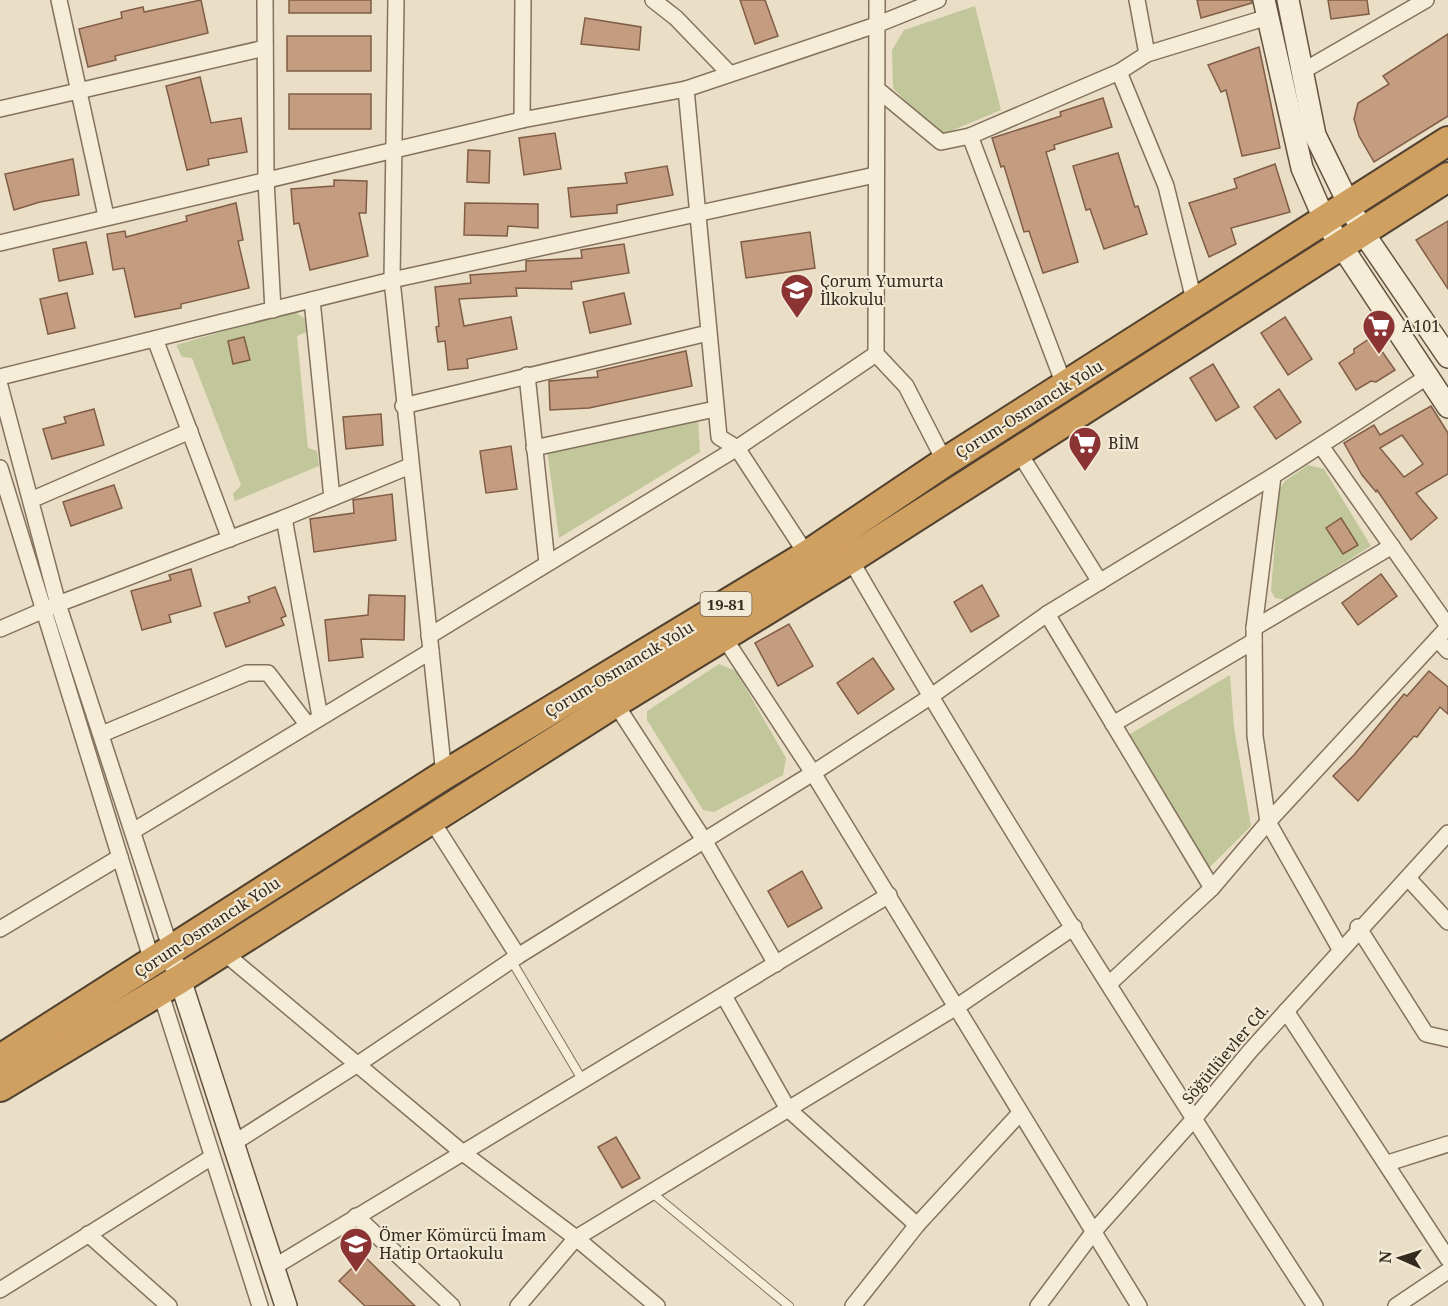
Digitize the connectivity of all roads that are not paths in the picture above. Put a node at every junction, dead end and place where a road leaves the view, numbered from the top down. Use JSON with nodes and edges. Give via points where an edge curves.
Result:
{"nodes":[{"id":1,"x":59,"y":0,"type":"edge"},
{"id":2,"x":265,"y":0,"type":"edge"},
{"id":3,"x":396,"y":0,"type":"edge"},
{"id":4,"x":523,"y":0,"type":"edge"},
{"id":5,"x":653,"y":0,"type":"edge"},
{"id":6,"x":877,"y":0,"type":"edge"},
{"id":7,"x":938,"y":0,"type":"edge"},
{"id":8,"x":1137,"y":0,"type":"edge"},
{"id":9,"x":1288,"y":0,"type":"edge"},
{"id":10,"x":1421,"y":2,"type":"edge"},
{"id":11,"x":1266,"y":9,"type":"edge"},
{"id":12,"x":876,"y":26,"type":"junction"},
{"id":13,"x":265,"y":48,"type":"junction"},
{"id":14,"x":1147,"y":54,"type":"junction"},
{"id":15,"x":1303,"y":71,"type":"junction"},
{"id":16,"x":729,"y":72,"type":"junction"},
{"id":17,"x":1119,"y":72,"type":"junction"},
{"id":18,"x":686,"y":88,"type":"junction"},
{"id":19,"x":877,"y":89,"type":"junction"},
{"id":20,"x":79,"y":91,"type":"junction"},
{"id":21,"x":0,"y":109,"type":"edge"},
{"id":22,"x":522,"y":120,"type":"junction"},
{"id":23,"x":970,"y":136,"type":"junction"},
{"id":24,"x":1448,"y":141,"type":"edge"},
{"id":25,"x":395,"y":151,"type":"junction"},
{"id":26,"x":875,"y":175,"type":"junction"},
{"id":27,"x":1448,"y":177,"type":"edge"},
{"id":28,"x":266,"y":180,"type":"junction"},
{"id":29,"x":1349,"y":205,"type":"junction"},
{"id":30,"x":700,"y":212,"type":"junction"},
{"id":31,"x":106,"y":216,"type":"junction"},
{"id":32,"x":1325,"y":221,"type":"junction"},
{"id":33,"x":1351,"y":238,"type":"junction"},
{"id":34,"x":0,"y":243,"type":"edge"},
{"id":35,"x":392,"y":280,"type":"junction"},
{"id":36,"x":312,"y":300,"type":"junction"},
{"id":37,"x":1195,"y":304,"type":"junction"},
{"id":38,"x":273,"y":310,"type":"junction"},
{"id":39,"x":708,"y":333,"type":"junction"},
{"id":40,"x":156,"y":339,"type":"junction"},
{"id":41,"x":876,"y":354,"type":"junction"},
{"id":42,"x":1448,"y":357,"type":"edge"},
{"id":43,"x":527,"y":375,"type":"junction"},
{"id":44,"x":0,"y":377,"type":"edge"},
{"id":45,"x":1427,"y":377,"type":"junction"},
{"id":46,"x":0,"y":386,"type":"edge"},
{"id":47,"x":1065,"y":387,"type":"junction"},
{"id":48,"x":404,"y":406,"type":"junction"},
{"id":49,"x":1448,"y":407,"type":"edge"},
{"id":50,"x":715,"y":409,"type":"junction"},
{"id":51,"x":190,"y":431,"type":"junction"},
{"id":52,"x":1321,"y":446,"type":"junction"},
{"id":53,"x":534,"y":448,"type":"junction"},
{"id":54,"x":736,"y":448,"type":"junction"},
{"id":55,"x":1018,"y":451,"type":"junction"},
{"id":56,"x":945,"y":462,"type":"junction"},
{"id":57,"x":410,"y":466,"type":"junction"},
{"id":58,"x":0,"y":468,"type":"edge"},
{"id":59,"x":1273,"y":476,"type":"junction"},
{"id":60,"x":332,"y":498,"type":"junction"},
{"id":61,"x":31,"y":500,"type":"junction"},
{"id":62,"x":284,"y":518,"type":"junction"},
{"id":63,"x":230,"y":539,"type":"junction"},
{"id":64,"x":1392,"y":546,"type":"junction"},
{"id":65,"x":807,"y":555,"type":"junction"},
{"id":66,"x":850,"y":559,"type":"junction"},
{"id":67,"x":548,"y":562,"type":"junction"},
{"id":68,"x":1100,"y":582,"type":"junction"},
{"id":69,"x":51,"y":607,"type":"junction"},
{"id":70,"x":1047,"y":614,"type":"junction"},
{"id":71,"x":1448,"y":626,"type":"edge"},
{"id":72,"x":0,"y":629,"type":"edge"},
{"id":73,"x":1254,"y":635,"type":"junction"},
{"id":74,"x":723,"y":636,"type":"junction"},
{"id":75,"x":1437,"y":639,"type":"junction"},
{"id":76,"x":430,"y":644,"type":"junction"},
{"id":77,"x":1448,"y":651,"type":"edge"},
{"id":78,"x":930,"y":697,"type":"junction"},
{"id":79,"x":615,"y":703,"type":"junction"},
{"id":80,"x":314,"y":720,"type":"junction"},
{"id":81,"x":1113,"y":724,"type":"junction"},
{"id":82,"x":102,"y":734,"type":"junction"},
{"id":83,"x":813,"y":772,"type":"junction"},
{"id":84,"x":444,"y":776,"type":"junction"},
{"id":85,"x":432,"y":821,"type":"junction"},
{"id":86,"x":1268,"y":822,"type":"junction"},
{"id":87,"x":133,"y":831,"type":"junction"},
{"id":88,"x":1448,"y":833,"type":"edge"},
{"id":89,"x":704,"y":840,"type":"junction"},
{"id":90,"x":120,"y":857,"type":"junction"},
{"id":91,"x":1408,"y":878,"type":"junction"},
{"id":92,"x":1212,"y":888,"type":"junction"},
{"id":93,"x":889,"y":895,"type":"junction"},
{"id":94,"x":1448,"y":922,"type":"edge"},
{"id":95,"x":1074,"y":927,"type":"junction"},
{"id":96,"x":1359,"y":928,"type":"junction"},
{"id":97,"x":0,"y":929,"type":"edge"},
{"id":98,"x":1340,"y":949,"type":"junction"},
{"id":99,"x":222,"y":951,"type":"junction"},
{"id":100,"x":161,"y":956,"type":"junction"},
{"id":101,"x":515,"y":958,"type":"junction"},
{"id":102,"x":776,"y":964,"type":"junction"},
{"id":103,"x":1110,"y":983,"type":"junction"},
{"id":104,"x":170,"y":985,"type":"junction"},
{"id":105,"x":724,"y":996,"type":"junction"},
{"id":106,"x":958,"y":1006,"type":"junction"},
{"id":107,"x":1286,"y":1011,"type":"junction"},
{"id":108,"x":1448,"y":1039,"type":"edge"},
{"id":109,"x":1,"y":1057,"type":"edge"},
{"id":110,"x":358,"y":1064,"type":"junction"},
{"id":111,"x":583,"y":1081,"type":"junction"},
{"id":112,"x":0,"y":1087,"type":"edge"},
{"id":113,"x":788,"y":1109,"type":"junction"},
{"id":114,"x":1020,"y":1113,"type":"junction"},
{"id":115,"x":1193,"y":1120,"type":"junction"},
{"id":116,"x":232,"y":1144,"type":"junction"},
{"id":117,"x":1448,"y":1144,"type":"edge"},
{"id":118,"x":463,"y":1153,"type":"junction"},
{"id":119,"x":212,"y":1157,"type":"junction"},
{"id":120,"x":1388,"y":1163,"type":"junction"},
{"id":121,"x":651,"y":1192,"type":"junction"},
{"id":122,"x":356,"y":1216,"type":"junction"},
{"id":123,"x":917,"y":1225,"type":"junction"},
{"id":124,"x":1095,"y":1230,"type":"junction"},
{"id":125,"x":88,"y":1234,"type":"junction"},
{"id":126,"x":576,"y":1238,"type":"junction"},
{"id":127,"x":1448,"y":1258,"type":"edge"},
{"id":128,"x":274,"y":1266,"type":"junction"},
{"id":129,"x":1448,"y":1271,"type":"edge"},
{"id":130,"x":0,"y":1290,"type":"edge"},
{"id":131,"x":169,"y":1306,"type":"edge"},
{"id":132,"x":260,"y":1306,"type":"edge"},
{"id":133,"x":286,"y":1306,"type":"edge"},
{"id":134,"x":452,"y":1306,"type":"edge"},
{"id":135,"x":518,"y":1306,"type":"edge"},
{"id":136,"x":657,"y":1306,"type":"edge"},
{"id":137,"x":789,"y":1306,"type":"edge"},
{"id":138,"x":853,"y":1306,"type":"edge"},
{"id":139,"x":1038,"y":1306,"type":"edge"},
{"id":140,"x":1139,"y":1306,"type":"edge"},
{"id":141,"x":1315,"y":1306,"type":"edge"},
{"id":142,"x":1396,"y":1306,"type":"edge"}],
"edges":[{"from":1,"to":20,"type":"street"},
{"from":2,"to":13,"type":"street"},
{"from":3,"to":25,"type":"street"},
{"from":4,"to":22,"type":"street"},
{"from":5,"to":16,"type":"street"},
{"from":6,"to":12,"type":"street"},
{"from":7,"to":12,"type":"street"},
{"from":8,"to":14,"type":"street"},
{"from":9,"to":15,"type":"street"},
{"from":10,"to":15,"type":"street"},
{"from":11,"to":14,"type":"street"},
{"from":11,"to":32,"type":"street","via":[[1302,168]]},
{"from":12,"to":16,"type":"street"},
{"from":12,"to":19,"type":"street"},
{"from":13,"to":20,"type":"street"},
{"from":13,"to":28,"type":"street"},
{"from":14,"to":17,"type":"street"},
{"from":15,"to":29,"type":"street","via":[[1315,135]]},
{"from":16,"to":18,"type":"street"},
{"from":17,"to":23,"type":"street"},
{"from":17,"to":37,"type":"street","via":[[1166,186]]},
{"from":18,"to":22,"type":"street"},
{"from":18,"to":30,"type":"street"},
{"from":19,"to":23,"type":"street","via":[[941,142]]},
{"from":19,"to":26,"type":"street"},
{"from":20,"to":21,"type":"street"},
{"from":20,"to":31,"type":"street"},
{"from":22,"to":25,"type":"street"},
{"from":23,"to":47,"type":"street"},
{"from":24,"to":29,"type":"highway","name":"Çorum-Osmancık Yolu","number":"19-81"},
{"from":25,"to":28,"type":"street"},
{"from":25,"to":35,"type":"street"},
{"from":26,"to":30,"type":"street"},
{"from":26,"to":41,"type":"street"},
{"from":27,"to":33,"type":"highway","name":"Çorum-Osmancık Yolu","number":"19-81"},
{"from":28,"to":31,"type":"street"},
{"from":28,"to":38,"type":"street"},
{"from":29,"to":32,"type":"highway","name":"Çorum-Osmancık Yolu","number":"19-81"},
{"from":29,"to":33,"type":"street"},
{"from":30,"to":35,"type":"street"},
{"from":30,"to":39,"type":"street"},
{"from":31,"to":34,"type":"street"},
{"from":32,"to":33,"type":"street"},
{"from":32,"to":37,"type":"highway","name":"Çorum-Osmancık Yolu","number":"19-81"},
{"from":33,"to":42,"type":"street"},
{"from":33,"to":45,"type":"street"},
{"from":33,"to":55,"type":"highway","name":"Çorum-Osmancık Yolu","number":"19-81"},
{"from":35,"to":36,"type":"street"},
{"from":35,"to":48,"type":"street"},
{"from":36,"to":38,"type":"street"},
{"from":36,"to":60,"type":"street"},
{"from":37,"to":47,"type":"highway","name":"Çorum-Osmancık Yolu","number":"19-81"},
{"from":38,"to":40,"type":"street"},
{"from":39,"to":43,"type":"street"},
{"from":39,"to":50,"type":"street"},
{"from":40,"to":44,"type":"street"},
{"from":40,"to":51,"type":"street"},
{"from":41,"to":54,"type":"street"},
{"from":41,"to":56,"type":"street","via":[[906,386]]},
{"from":43,"to":48,"type":"street"},
{"from":43,"to":53,"type":"street"},
{"from":45,"to":49,"type":"street"},
{"from":45,"to":52,"type":"street"},
{"from":46,"to":61,"type":"street"},
{"from":47,"to":56,"type":"highway","name":"Çorum-Osmancık Yolu","number":"19-81"},
{"from":48,"to":57,"type":"street"},
{"from":50,"to":53,"type":"street"},
{"from":50,"to":54,"type":"street","via":[[719,437]]},
{"from":51,"to":61,"type":"street"},
{"from":51,"to":63,"type":"street"},
{"from":52,"to":59,"type":"street"},
{"from":52,"to":64,"type":"street"},
{"from":53,"to":67,"type":"street"},
{"from":54,"to":65,"type":"street"},
{"from":54,"to":67,"type":"street"},
{"from":55,"to":66,"type":"highway","name":"Çorum-Osmancık Yolu","number":"19-81"},
{"from":55,"to":68,"type":"street"},
{"from":56,"to":65,"type":"highway","name":"Çorum-Osmancık Yolu","number":"19-81"},
{"from":57,"to":60,"type":"street"},
{"from":57,"to":76,"type":"street"},
{"from":58,"to":69,"type":"street"},
{"from":59,"to":68,"type":"street"},
{"from":59,"to":73,"type":"street"},
{"from":60,"to":62,"type":"street"},
{"from":61,"to":69,"type":"street"},
{"from":62,"to":63,"type":"street"},
{"from":62,"to":80,"type":"street"},
{"from":63,"to":69,"type":"street"},
{"from":64,"to":71,"type":"street"},
{"from":64,"to":73,"type":"street"},
{"from":65,"to":84,"type":"highway","name":"Çorum-Osmancık Yolu","number":"19-81"},
{"from":66,"to":74,"type":"highway","name":"Çorum-Osmancık Yolu","number":"19-81"},
{"from":66,"to":78,"type":"street"},
{"from":67,"to":76,"type":"street"},
{"from":68,"to":70,"type":"street"},
{"from":69,"to":72,"type":"street"},
{"from":69,"to":82,"type":"street"},
{"from":69,"to":90,"type":"street"},
{"from":70,"to":78,"type":"street"},
{"from":70,"to":81,"type":"street"},
{"from":71,"to":75,"type":"street"},
{"from":73,"to":81,"type":"street"},
{"from":73,"to":86,"type":"street","via":[[1255,736]]},
{"from":74,"to":79,"type":"highway","name":"Çorum-Osmancık Yolu","number":"19-81"},
{"from":74,"to":83,"type":"street"},
{"from":75,"to":77,"type":"street"},
{"from":75,"to":86,"type":"street"},
{"from":76,"to":80,"type":"street"},
{"from":76,"to":84,"type":"street"},
{"from":78,"to":83,"type":"street"},
{"from":78,"to":95,"type":"street"},
{"from":79,"to":85,"type":"highway","name":"Çorum-Osmancık Yolu","number":"19-81"},
{"from":79,"to":89,"type":"street"},
{"from":80,"to":82,"type":"street","via":[[268,673],[247,673]]},
{"from":80,"to":87,"type":"street"},
{"from":81,"to":92,"type":"street"},
{"from":82,"to":87,"type":"street"},
{"from":83,"to":89,"type":"street"},
{"from":83,"to":93,"type":"street"},
{"from":84,"to":100,"type":"highway","name":"Çorum-Osmancık Yolu","number":"19-81"},
{"from":85,"to":99,"type":"highway","name":"Çorum-Osmancık Yolu","number":"19-81"},
{"from":85,"to":101,"type":"street"},
{"from":86,"to":92,"type":"street"},
{"from":86,"to":98,"type":"street"},
{"from":87,"to":100,"type":"street"},
{"from":88,"to":91,"type":"street","name":"Söğütlüevler Cd."},
{"from":89,"to":101,"type":"street"},
{"from":89,"to":102,"type":"street"},
{"from":90,"to":97,"type":"street"},
{"from":90,"to":100,"type":"street"},
{"from":91,"to":94,"type":"street"},
{"from":91,"to":96,"type":"street","name":"Söğütlüevler Cd."},
{"from":92,"to":103,"type":"street"},
{"from":93,"to":102,"type":"street"},
{"from":93,"to":106,"type":"street"},
{"from":95,"to":103,"type":"street"},
{"from":95,"to":106,"type":"street"},
{"from":96,"to":98,"type":"street","name":"Söğütlüevler Cd."},
{"from":96,"to":108,"type":"street","via":[[1426,1034]]},
{"from":98,"to":107,"type":"street","name":"Söğütlüevler Cd."},
{"from":99,"to":104,"type":"highway","name":"Çorum-Osmancık Yolu","number":"19-81"},
{"from":99,"to":110,"type":"street"},
{"from":100,"to":104,"type":"street"},
{"from":100,"to":109,"type":"highway","name":"Çorum-Osmancık Yolu","number":"19-81"},
{"from":101,"to":110,"type":"street"},
{"from":101,"to":111,"type":"lane"},
{"from":102,"to":105,"type":"street"},
{"from":103,"to":115,"type":"street"},
{"from":104,"to":112,"type":"highway","name":"Çorum-Osmancık Yolu","number":"19-81"},
{"from":104,"to":116,"type":"street"},
{"from":104,"to":119,"type":"street"},
{"from":105,"to":111,"type":"street"},
{"from":105,"to":113,"type":"street"},
{"from":106,"to":113,"type":"street"},
{"from":106,"to":114,"type":"street"},
{"from":107,"to":115,"type":"street","name":"Söğütlüevler Cd."},
{"from":107,"to":120,"type":"street"},
{"from":110,"to":116,"type":"street"},
{"from":110,"to":118,"type":"street"},
{"from":111,"to":118,"type":"street"},
{"from":113,"to":121,"type":"street"},
{"from":113,"to":123,"type":"street"},
{"from":114,"to":123,"type":"street"},
{"from":114,"to":124,"type":"street"},
{"from":115,"to":124,"type":"street","name":"Söğütlüevler Cd."},
{"from":115,"to":141,"type":"street"},
{"from":116,"to":128,"type":"street"},
{"from":117,"to":120,"type":"street"},
{"from":118,"to":122,"type":"street"},
{"from":118,"to":126,"type":"street"},
{"from":119,"to":125,"type":"street"},
{"from":119,"to":132,"type":"street"},
{"from":120,"to":127,"type":"street"},
{"from":121,"to":126,"type":"street"},
{"from":121,"to":137,"type":"lane"},
{"from":122,"to":128,"type":"street"},
{"from":122,"to":134,"type":"street"},
{"from":123,"to":138,"type":"street"},
{"from":124,"to":139,"type":"street","name":"Söğütlüevler Cd."},
{"from":124,"to":140,"type":"street"},
{"from":125,"to":130,"type":"street"},
{"from":125,"to":131,"type":"street"},
{"from":126,"to":135,"type":"street"},
{"from":126,"to":136,"type":"street"},
{"from":128,"to":133,"type":"street"},
{"from":129,"to":142,"type":"street"}]}
